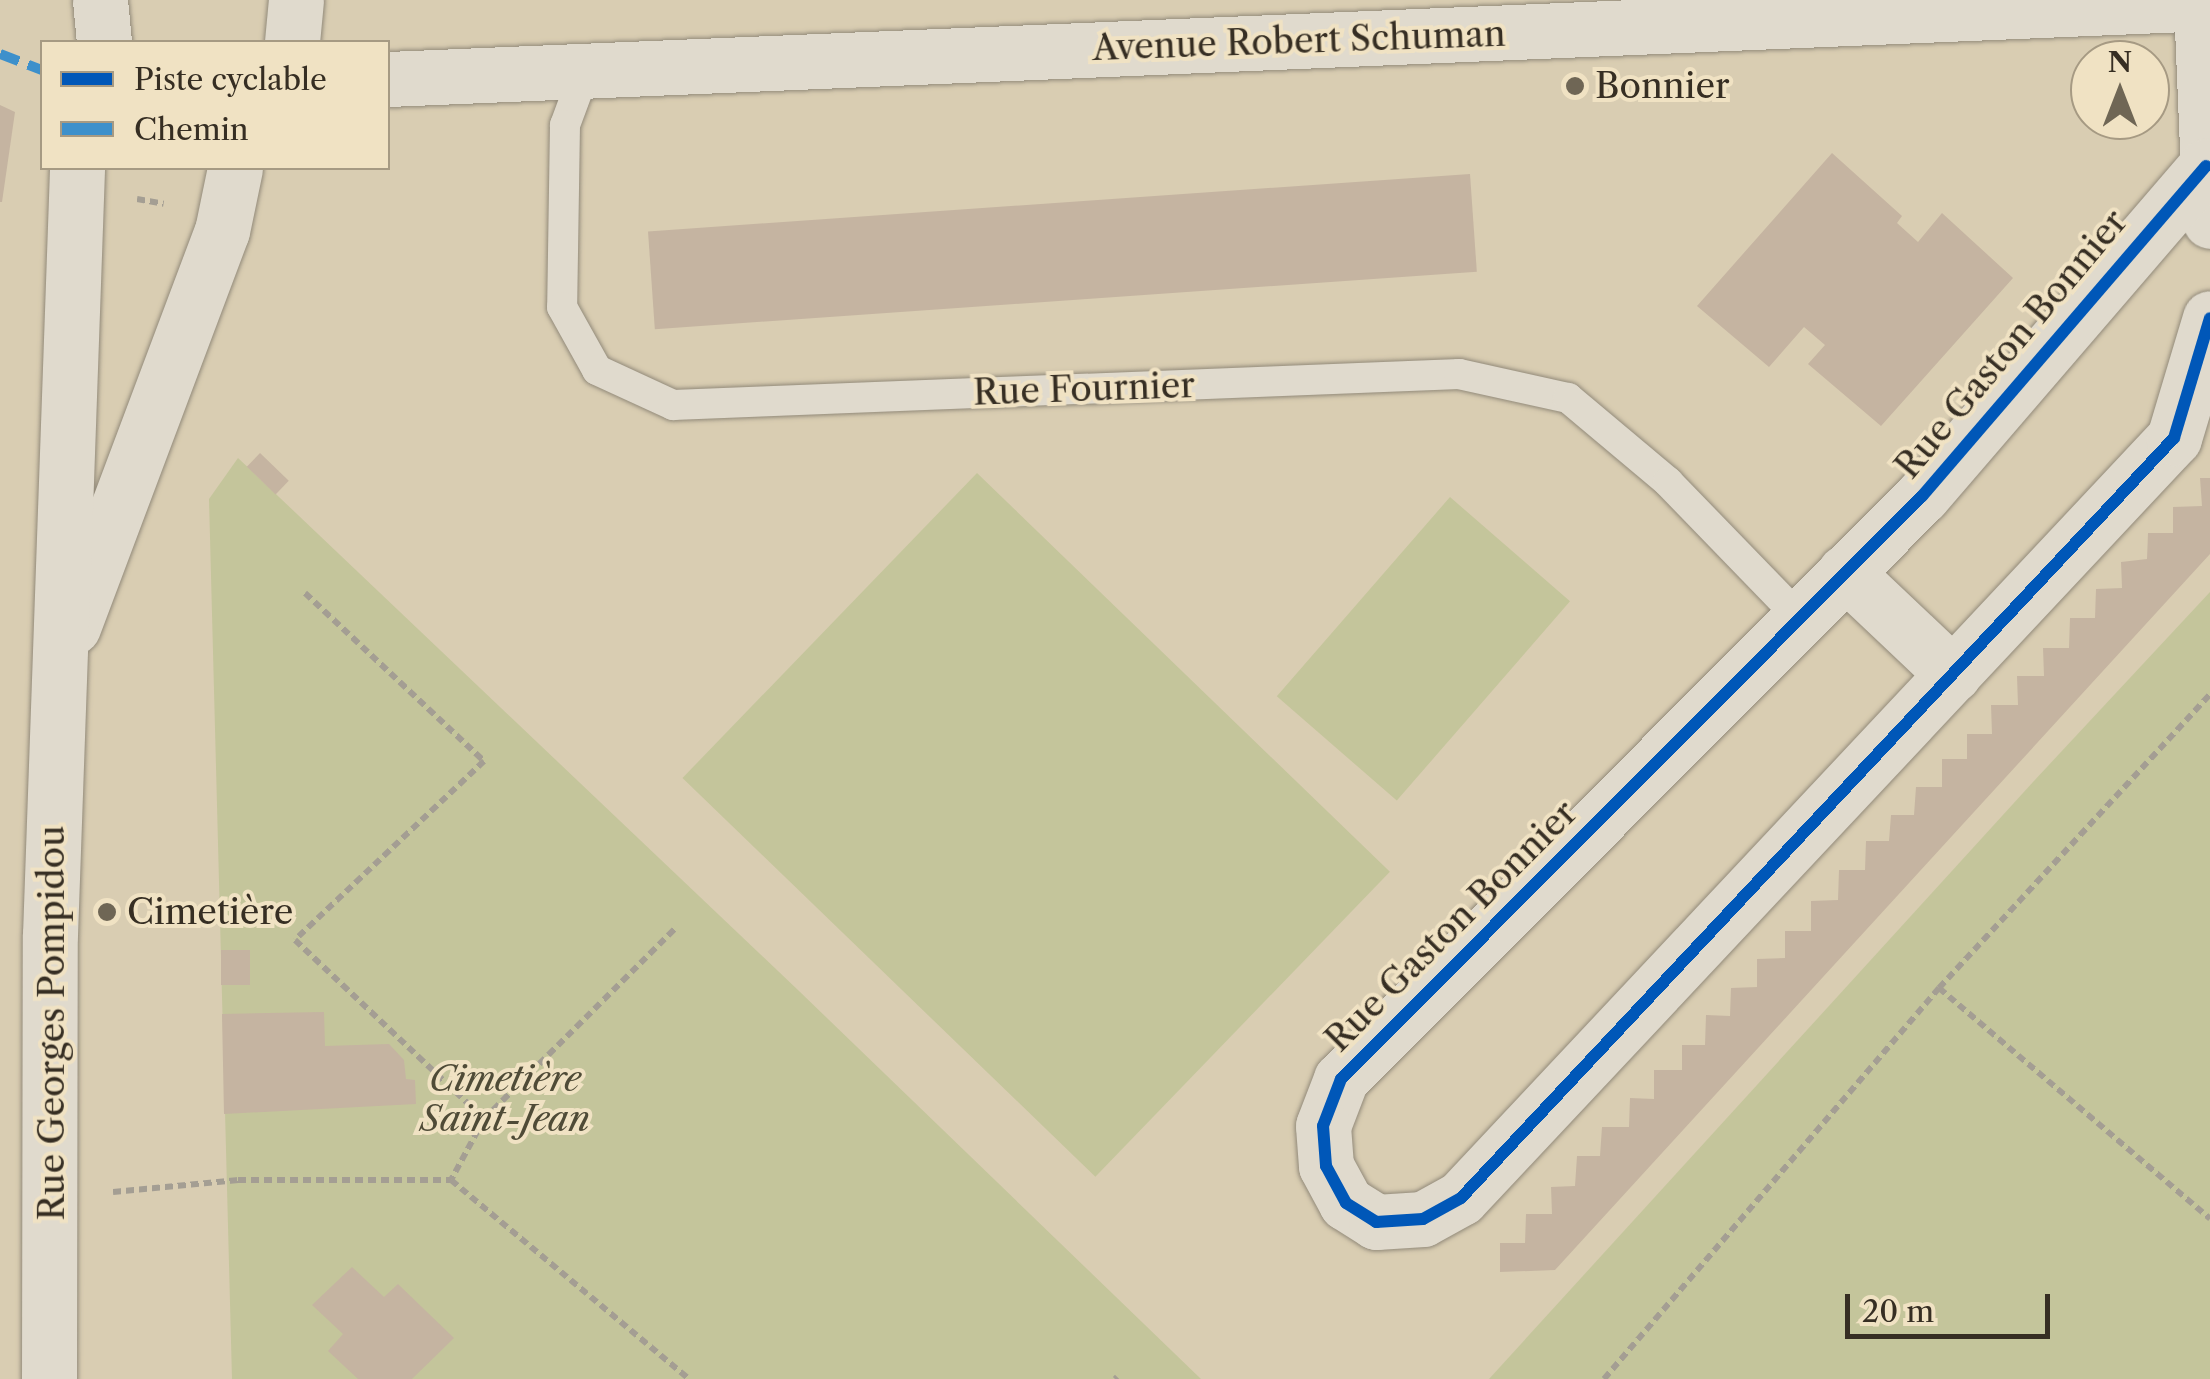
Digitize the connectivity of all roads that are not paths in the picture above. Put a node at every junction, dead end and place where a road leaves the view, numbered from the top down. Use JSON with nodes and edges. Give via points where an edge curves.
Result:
{"nodes":[{"id":1,"x":100,"y":0,"type":"edge"},
{"id":2,"x":296,"y":0,"type":"edge"},
{"id":3,"x":2205,"y":3,"type":"edge"},
{"id":4,"x":104,"y":40,"type":"edge"},
{"id":5,"x":292,"y":40,"type":"edge"},
{"id":6,"x":585,"y":71,"type":"junction"},
{"id":7,"x":390,"y":79,"type":"edge"},
{"id":8,"x":2206,"y":166,"type":"junction"},
{"id":9,"x":235,"y":170,"type":"edge"},
{"id":10,"x":74,"y":184,"type":"edge"},
{"id":11,"x":2210,"y":221,"type":"edge"},
{"id":12,"x":2210,"y":318,"type":"edge"},
{"id":13,"x":1846,"y":572,"type":"junction"},
{"id":14,"x":1800,"y":618,"type":"junction"},
{"id":15,"x":57,"y":667,"type":"junction"},
{"id":16,"x":1954,"y":674,"type":"junction"},
{"id":17,"x":49,"y":1379,"type":"edge"}],
"edges":[{"from":1,"to":4,"type":"main road"},
{"from":2,"to":5,"type":"main road"},
{"from":3,"to":6,"type":"main road","name":"Avenue Robert Schuman"},
{"from":3,"to":8,"type":"main road"},
{"from":6,"to":7,"type":"main road","name":"Avenue Robert Schuman"},
{"from":6,"to":14,"type":"lane","name":"Rue Fournier","via":[[566,125],[562,307],[597,370],[673,405],[1459,374],[1568,398],[1668,482]]},
{"from":8,"to":11,"type":"main road"},
{"from":8,"to":13,"type":"main road","name":"Rue Gaston Bonnier","via":[[1922,496]]},
{"from":9,"to":15,"type":"main road","name":"Rue Georges Pompidou","via":[[222,231]]},
{"from":10,"to":15,"type":"main road","name":"Rue Georges Pompidou"},
{"from":12,"to":16,"type":"main road","name":"Rue Gaston Bonnier","via":[[2174,438]]},
{"from":13,"to":14,"type":"main road","name":"Rue Gaston Bonnier"},
{"from":13,"to":16,"type":"main road"},
{"from":14,"to":16,"type":"main road","name":"Rue Gaston Bonnier","via":[[1341,1079],[1323,1126],[1326,1166],[1346,1203],[1376,1222],[1423,1219],[1462,1198]]},
{"from":15,"to":17,"type":"main road","name":"Rue Georges Pompidou"}]}
